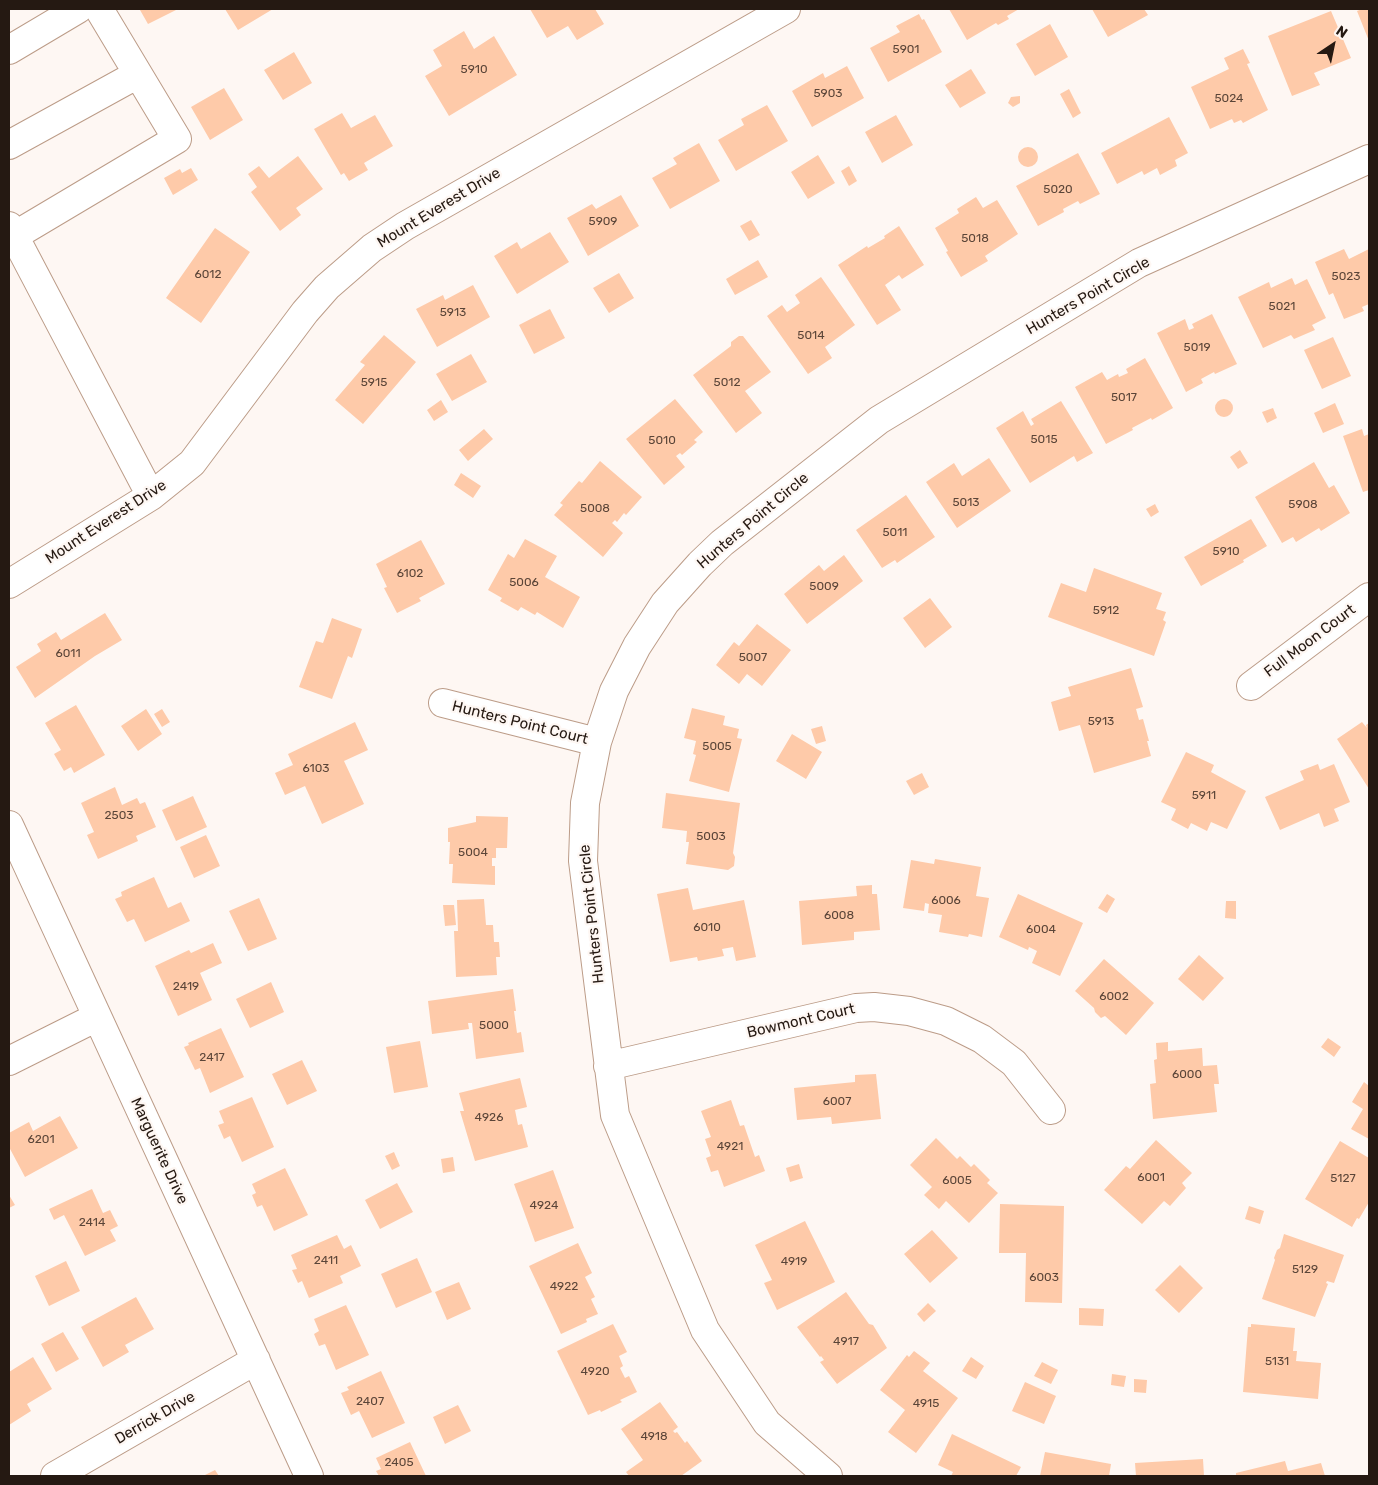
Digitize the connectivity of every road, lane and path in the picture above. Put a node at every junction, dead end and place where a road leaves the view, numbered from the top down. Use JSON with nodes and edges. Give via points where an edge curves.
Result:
{"nodes":[{"id":1,"x":78,"y":9,"type":"edge"},
{"id":2,"x":99,"y":9,"type":"edge"},
{"id":3,"x":786,"y":9,"type":"edge"},
{"id":4,"x":9,"y":50,"type":"edge"},
{"id":5,"x":138,"y":74,"type":"junction"},
{"id":6,"x":9,"y":145,"type":"edge"},
{"id":7,"x":1369,"y":159,"type":"edge"},
{"id":8,"x":11,"y":231,"type":"edge"},
{"id":9,"x":151,"y":496,"type":"junction"},
{"id":10,"x":9,"y":584,"type":"edge"},
{"id":11,"x":1369,"y":597,"type":"edge"},
{"id":12,"x":1251,"y":686,"type":"dead end"},
{"id":13,"x":443,"y":703,"type":"dead end"},
{"id":14,"x":597,"y":742,"type":"junction"},
{"id":15,"x":9,"y":825,"type":"edge"},
{"id":16,"x":97,"y":1017,"type":"junction"},
{"id":17,"x":9,"y":1061,"type":"edge"},
{"id":18,"x":608,"y":1066,"type":"junction"},
{"id":19,"x":1051,"y":1110,"type":"dead end"},
{"id":20,"x":256,"y":1360,"type":"junction"},
{"id":21,"x":55,"y":1476,"type":"edge"},
{"id":22,"x":309,"y":1476,"type":"edge"},
{"id":23,"x":828,"y":1476,"type":"edge"}],
"edges":[{"from":1,"to":4,"type":"street"},
{"from":2,"to":5,"type":"street"},
{"from":3,"to":9,"type":"street","name":"Mount Everest Drive","via":[[405,226],[372,248],[326,287],[305,312],[192,463]]},
{"from":5,"to":6,"type":"street"},
{"from":5,"to":8,"type":"street","via":[[177,139]]},
{"from":7,"to":14,"type":"street","name":"Hunters Point Circle","via":[[1140,263],[878,420],[722,543],[665,603],[637,646],[614,691]]},
{"from":8,"to":9,"type":"street"},
{"from":9,"to":10,"type":"street","name":"Mount Everest Drive"},
{"from":11,"to":12,"type":"street","name":"Full Moon Court"},
{"from":13,"to":14,"type":"street","name":"Hunters Point Court"},
{"from":14,"to":18,"type":"street","name":"Hunters Point Circle","via":[[585,803],[583,861]]},
{"from":15,"to":16,"type":"street","name":"Marguerite Drive"},
{"from":16,"to":17,"type":"street"},
{"from":16,"to":20,"type":"street","name":"Marguerite Drive"},
{"from":18,"to":19,"type":"street","name":"Bowmont Court","via":[[856,1008],[874,1007],[909,1011],[946,1021],[982,1039],[1014,1063]]},
{"from":18,"to":23,"type":"street","name":"Hunters Point Circle","via":[[615,1114],[705,1330],[767,1423]]},
{"from":20,"to":21,"type":"street","name":"Derrick Drive"},
{"from":20,"to":22,"type":"street","name":"Marguerite Drive"}]}
